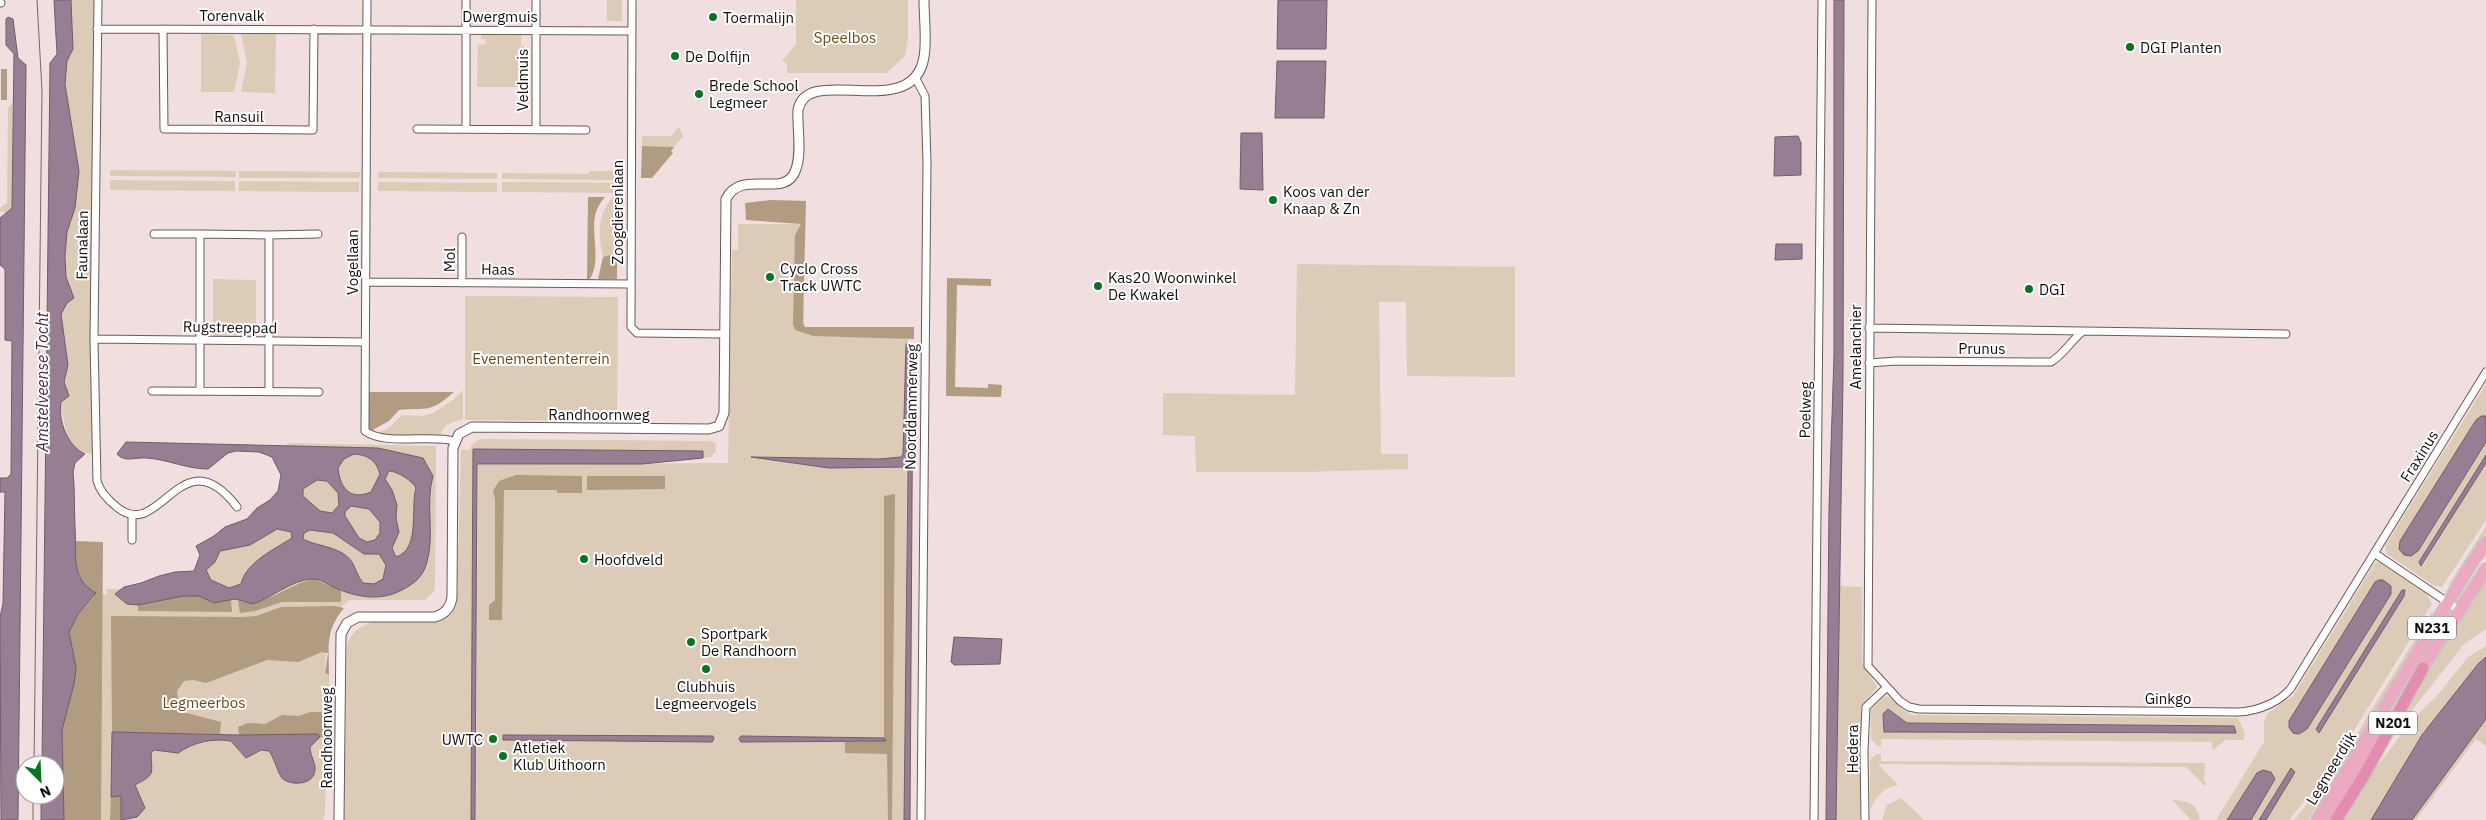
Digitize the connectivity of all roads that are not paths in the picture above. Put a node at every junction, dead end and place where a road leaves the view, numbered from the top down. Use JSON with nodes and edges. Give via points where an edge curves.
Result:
{"nodes":[{"id":1,"x":98,"y":0,"type":"edge"},
{"id":2,"x":368,"y":0,"type":"edge"},
{"id":3,"x":466,"y":0,"type":"edge"},
{"id":4,"x":536,"y":0,"type":"edge"},
{"id":5,"x":632,"y":0,"type":"edge"},
{"id":6,"x":924,"y":0,"type":"edge"},
{"id":7,"x":1822,"y":0,"type":"edge"},
{"id":8,"x":1872,"y":0,"type":"edge"},
{"id":9,"x":98,"y":28,"type":"junction"},
{"id":10,"x":163,"y":29,"type":"junction"},
{"id":11,"x":314,"y":29,"type":"junction"},
{"id":12,"x":367,"y":30,"type":"junction"},
{"id":13,"x":466,"y":30,"type":"junction"},
{"id":14,"x":536,"y":30,"type":"junction"},
{"id":15,"x":632,"y":31,"type":"junction"},
{"id":16,"x":914,"y":77,"type":"junction"},
{"id":17,"x":417,"y":129,"type":"dead end"},
{"id":18,"x":466,"y":129,"type":"junction"},
{"id":19,"x":536,"y":130,"type":"junction"},
{"id":20,"x":586,"y":130,"type":"dead end"},
{"id":21,"x":154,"y":234,"type":"dead end"},
{"id":22,"x":200,"y":234,"type":"junction"},
{"id":23,"x":318,"y":234,"type":"dead end"},
{"id":24,"x":269,"y":235,"type":"junction"},
{"id":25,"x":462,"y":237,"type":"dead end"},
{"id":26,"x":366,"y":282,"type":"junction"},
{"id":27,"x":462,"y":283,"type":"junction"},
{"id":28,"x":630,"y":284,"type":"junction"},
{"id":29,"x":1869,"y":328,"type":"junction"},
{"id":30,"x":2082,"y":332,"type":"junction"},
{"id":31,"x":724,"y":334,"type":"junction"},
{"id":32,"x":2286,"y":334,"type":"dead end"},
{"id":33,"x":94,"y":339,"type":"junction"},
{"id":34,"x":200,"y":340,"type":"junction"},
{"id":35,"x":269,"y":341,"type":"junction"},
{"id":36,"x":365,"y":342,"type":"junction"},
{"id":37,"x":1869,"y":363,"type":"junction"},
{"id":38,"x":2486,"y":372,"type":"edge"},
{"id":39,"x":152,"y":391,"type":"dead end"},
{"id":40,"x":200,"y":391,"type":"junction"},
{"id":41,"x":269,"y":392,"type":"junction"},
{"id":42,"x":319,"y":392,"type":"dead end"},
{"id":43,"x":455,"y":441,"type":"junction"},
{"id":44,"x":237,"y":507,"type":"dead end"},
{"id":45,"x":132,"y":515,"type":"junction"},
{"id":46,"x":132,"y":540,"type":"dead end"},
{"id":47,"x":2486,"y":544,"type":"edge"},
{"id":48,"x":2374,"y":553,"type":"junction"},
{"id":49,"x":2486,"y":569,"type":"edge"},
{"id":50,"x":2448,"y":602,"type":"junction"},
{"id":51,"x":2459,"y":610,"type":"junction"},
{"id":52,"x":2423,"y":668,"type":"junction"},
{"id":53,"x":1888,"y":687,"type":"junction"},
{"id":54,"x":339,"y":820,"type":"edge"},
{"id":55,"x":921,"y":820,"type":"edge"},
{"id":56,"x":1814,"y":820,"type":"edge"},
{"id":57,"x":1865,"y":820,"type":"edge"},
{"id":58,"x":2317,"y":820,"type":"edge"},
{"id":59,"x":2327,"y":820,"type":"edge"},
{"id":60,"x":2336,"y":820,"type":"edge"}],
"edges":[{"from":1,"to":9,"type":"street","name":"Faunalaan"},
{"from":2,"to":12,"type":"street","name":"Vogellaan"},
{"from":3,"to":13,"type":"street"},
{"from":4,"to":14,"type":"street","name":"Veldmuis"},
{"from":5,"to":15,"type":"street","name":"Zoogdierenlaan"},
{"from":6,"to":16,"type":"street","via":[[924,57]]},
{"from":7,"to":56,"type":"street","name":"Poelweg"},
{"from":8,"to":29,"type":"street","name":"Amelanchier"},
{"from":9,"to":10,"type":"street","name":"Torenvalk"},
{"from":9,"to":33,"type":"street","name":"Faunalaan"},
{"from":10,"to":11,"type":"street","name":"Torenvalk"},
{"from":10,"to":11,"type":"street","name":"Ransuil","via":[[164,129],[313,130]]},
{"from":11,"to":12,"type":"street","name":"Torenvalk"},
{"from":12,"to":13,"type":"street","name":"Dwergmuis"},
{"from":12,"to":26,"type":"street","name":"Vogellaan"},
{"from":13,"to":14,"type":"street","name":"Dwergmuis"},
{"from":13,"to":18,"type":"street"},
{"from":14,"to":15,"type":"street","name":"Dwergmuis"},
{"from":14,"to":19,"type":"street","name":"Veldmuis"},
{"from":15,"to":28,"type":"street","name":"Zoogdierenlaan"},
{"from":16,"to":31,"type":"street","name":"Randhoornweg","via":[[891,90],[821,90],[806,95],[798,110],[797,167],[792,177],[780,184],[743,184],[731,192],[725,204]]},
{"from":16,"to":55,"type":"street","name":"Noorddammerweg","via":[[926,96],[927,163]]},
{"from":17,"to":18,"type":"street","name":"Veldmuis"},
{"from":18,"to":19,"type":"street","name":"Veldmuis"},
{"from":19,"to":20,"type":"street","name":"Veldmuis"},
{"from":21,"to":22,"type":"street"},
{"from":22,"to":24,"type":"street"},
{"from":22,"to":34,"type":"street"},
{"from":23,"to":24,"type":"street"},
{"from":24,"to":35,"type":"street"},
{"from":25,"to":27,"type":"street","name":"Mol"},
{"from":26,"to":27,"type":"street","name":"Haas"},
{"from":26,"to":36,"type":"street","name":"Vogellaan"},
{"from":27,"to":28,"type":"street","name":"Haas"},
{"from":28,"to":31,"type":"street","name":"Zoogdierenlaan","via":[[633,331]]},
{"from":29,"to":30,"type":"street","name":"Prunus"},
{"from":29,"to":37,"type":"street","name":"Amelanchier"},
{"from":30,"to":32,"type":"street","name":"Prunus"},
{"from":30,"to":37,"type":"street","name":"Prunus","via":[[2051,362]]},
{"from":31,"to":43,"type":"street","name":"Randhoornweg","via":[[724,416],[714,428],[472,427],[462,431]]},
{"from":33,"to":34,"type":"street","name":"Rugstreeppad"},
{"from":33,"to":45,"type":"street","name":"Faunalaan","via":[[95,462],[100,490],[112,504]]},
{"from":34,"to":35,"type":"street","name":"Rugstreeppad"},
{"from":34,"to":40,"type":"street"},
{"from":35,"to":36,"type":"street","name":"Rugstreeppad"},
{"from":35,"to":41,"type":"street"},
{"from":36,"to":43,"type":"street","name":"Vogellaan","via":[[365,431],[376,438],[442,437]]},
{"from":37,"to":53,"type":"street","name":"Amelanchier","via":[[1868,666]]},
{"from":38,"to":48,"type":"street","name":"Fraxinus"},
{"from":39,"to":40,"type":"street"},
{"from":40,"to":41,"type":"street"},
{"from":41,"to":42,"type":"street"},
{"from":43,"to":54,"type":"street","name":"Randhoornweg","via":[[452,597],[449,606],[435,617],[358,616],[347,623],[342,634]]},
{"from":44,"to":45,"type":"street","via":[[210,482],[197,482],[177,488],[149,512]]},
{"from":45,"to":46,"type":"street"},
{"from":47,"to":50,"type":"main road","name":"Legmeerdijk","number":"N231"},
{"from":48,"to":50,"type":"street"},
{"from":48,"to":53,"type":"street","name":"Ginkgo","via":[[2291,688],[2278,700],[2252,711],[1918,710],[1908,707]]},
{"from":49,"to":51,"type":"main road","name":"Legmeerdijk","number":"N231"},
{"from":50,"to":51,"type":"street"},
{"from":50,"to":58,"type":"main road","name":"Legmeerdijk","number":"N231"},
{"from":51,"to":52,"type":"main road","name":"Legmeerdijk","number":"N231"},
{"from":52,"to":59,"type":"main road","name":"Legmeerdijk","number":"N231"},
{"from":52,"to":60,"type":"highway","number":"N201"},
{"from":53,"to":57,"type":"street","name":"Hedera","via":[[1866,707]]}]}
